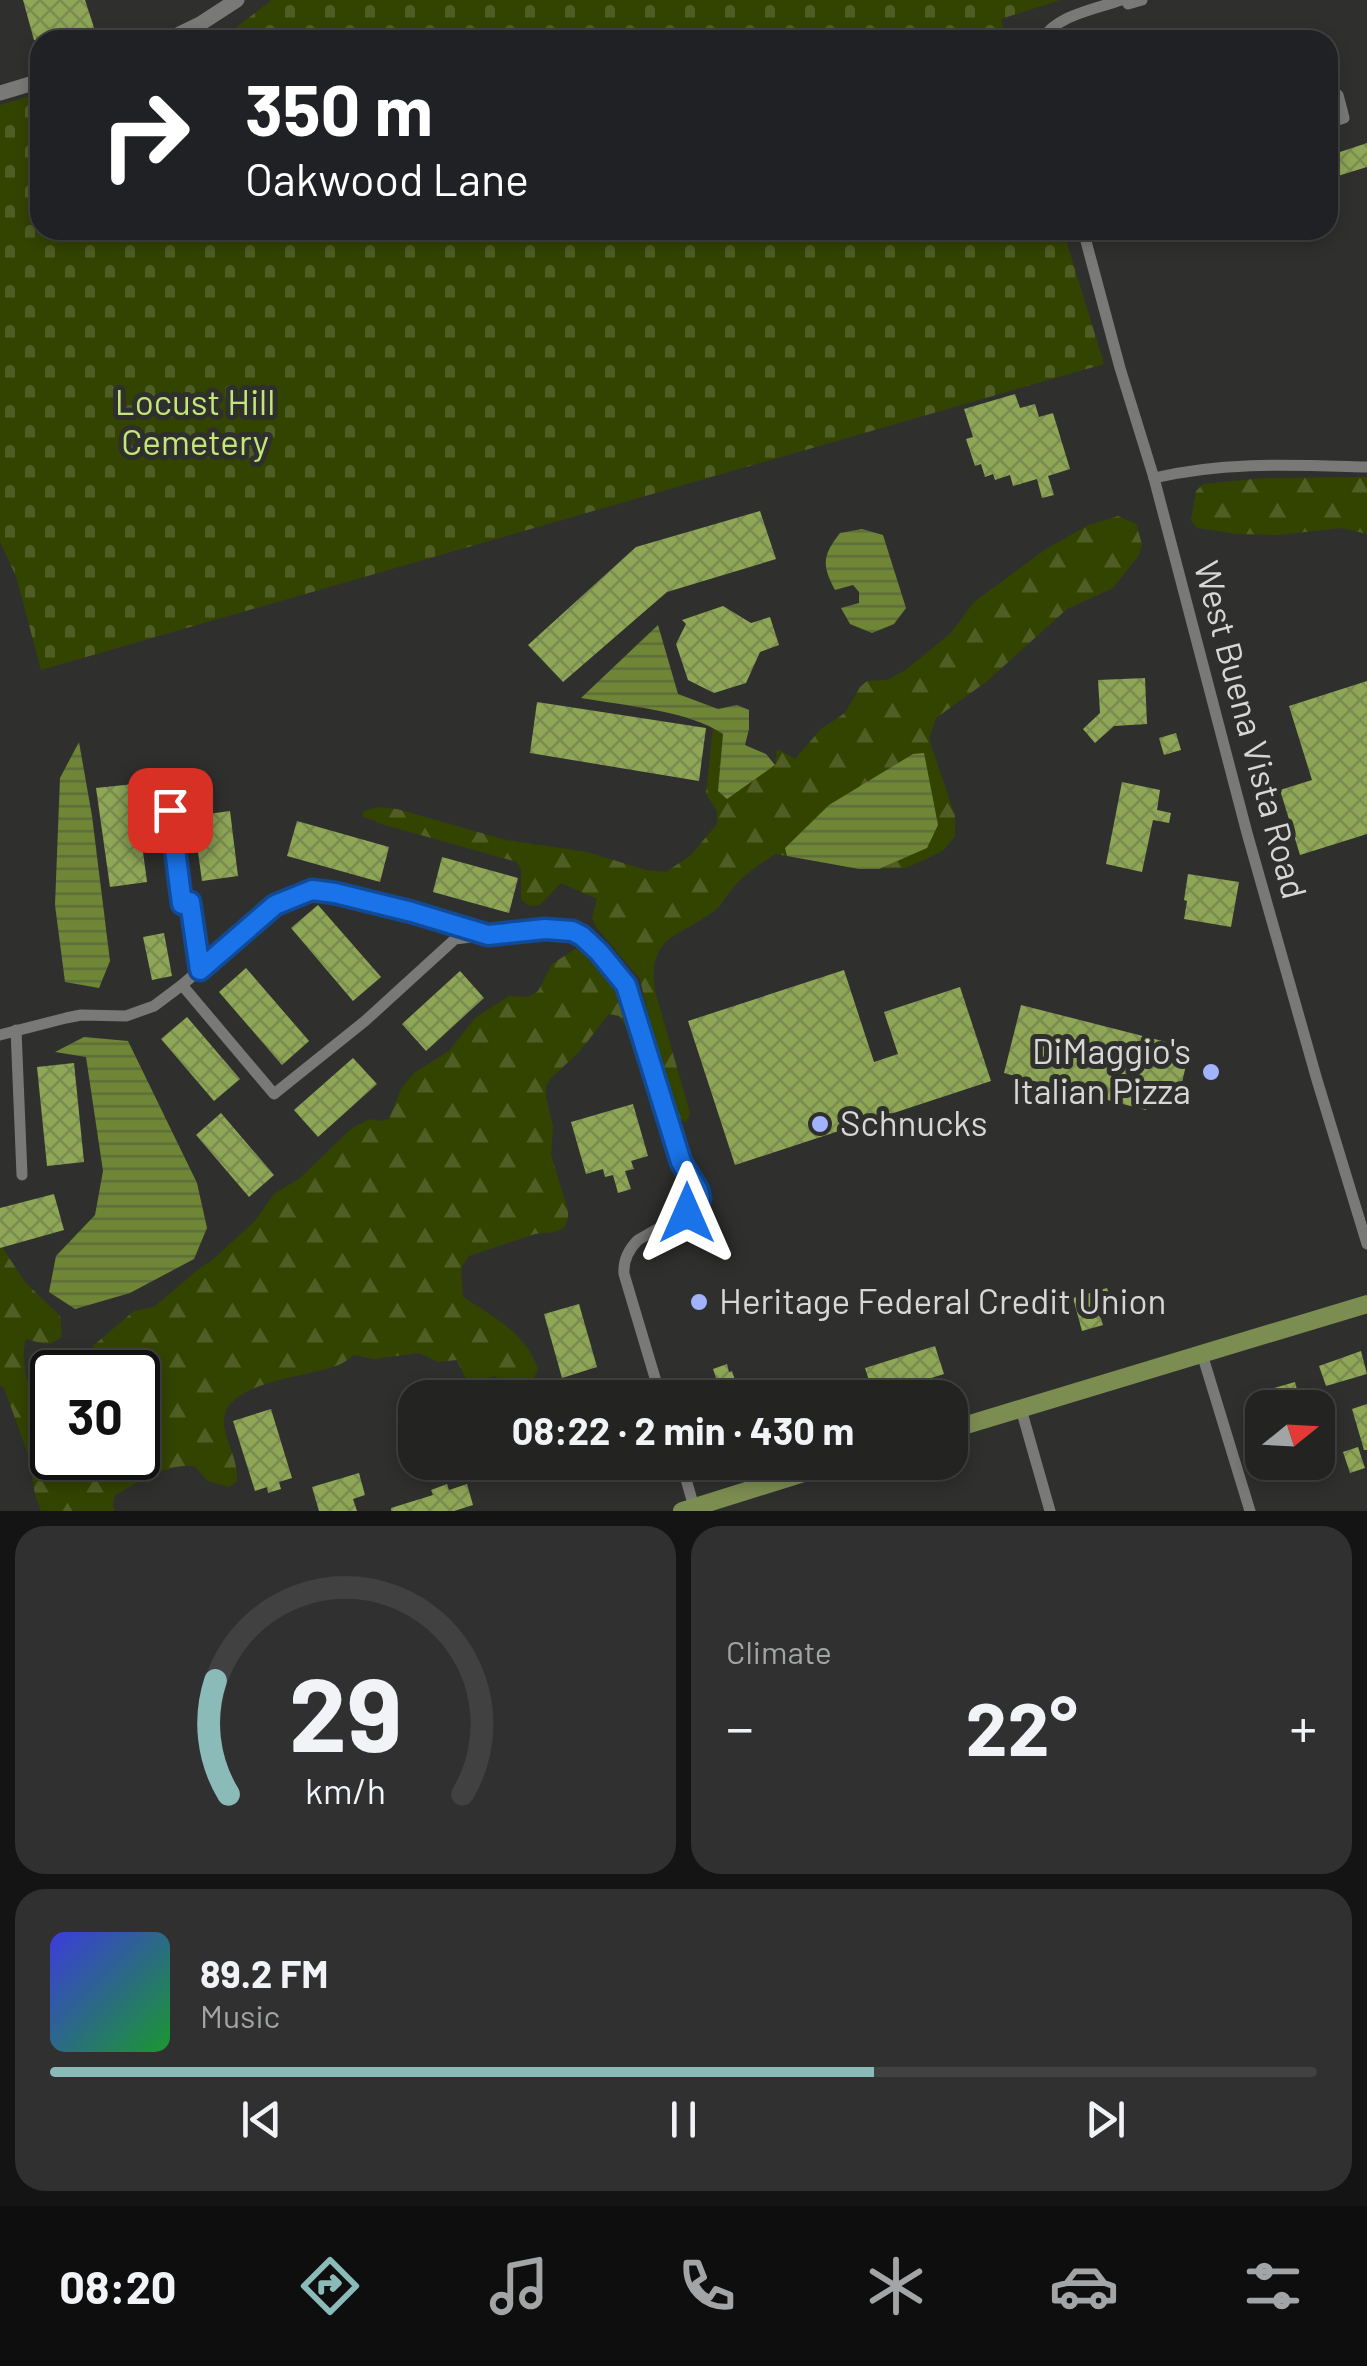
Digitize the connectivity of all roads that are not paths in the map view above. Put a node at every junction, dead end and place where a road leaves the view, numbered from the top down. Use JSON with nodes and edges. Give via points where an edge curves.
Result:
{"nodes":[{"id":1,"x":1124,"y":0,"type":"edge"},
{"id":2,"x":1142,"y":0,"type":"edge"},
{"id":3,"x":232,"y":1,"type":"edge"},
{"id":4,"x":188,"y":30,"type":"edge"},
{"id":5,"x":1049,"y":30,"type":"edge"},
{"id":6,"x":30,"y":84,"type":"edge"},
{"id":7,"x":0,"y":93,"type":"edge"},
{"id":8,"x":1338,"y":95,"type":"dead end"},
{"id":9,"x":1338,"y":120,"type":"edge"},
{"id":10,"x":1085,"y":240,"type":"edge"},
{"id":11,"x":1367,"y":467,"type":"edge"},
{"id":12,"x":1154,"y":478,"type":"junction"},
{"id":13,"x":167,"y":780,"type":"dead end"},
{"id":14,"x":488,"y":935,"type":"junction"},
{"id":15,"x":200,"y":970,"type":"junction"},
{"id":16,"x":182,"y":985,"type":"junction"},
{"id":17,"x":16,"y":1030,"type":"junction"},
{"id":18,"x":0,"y":1035,"type":"edge"},
{"id":19,"x":22,"y":1175,"type":"dead end"},
{"id":20,"x":1367,"y":1244,"type":"edge"},
{"id":21,"x":1367,"y":1304,"type":"edge"},
{"id":22,"x":1202,"y":1354,"type":"junction"},
{"id":23,"x":656,"y":1380,"type":"edge"},
{"id":24,"x":1021,"y":1409,"type":"junction"},
{"id":25,"x":968,"y":1425,"type":"edge"},
{"id":26,"x":684,"y":1480,"type":"edge"},
{"id":27,"x":781,"y":1480,"type":"edge"},
{"id":28,"x":688,"y":1509,"type":"edge"},
{"id":29,"x":1050,"y":1511,"type":"edge"},
{"id":30,"x":1250,"y":1511,"type":"edge"}],
"edges":[{"from":1,"to":2,"type":"street"},
{"from":1,"to":5,"type":"street"},
{"from":3,"to":4,"type":"main road"},
{"from":6,"to":7,"type":"main road"},
{"from":8,"to":9,"type":"street","via":[[1344,118]]},
{"from":10,"to":12,"type":"street","name":"West Buena Vista Road"},
{"from":11,"to":12,"type":"street","via":[[1236,465]]},
{"from":12,"to":20,"type":"street","name":"West Buena Vista Road","via":[[1252,852]]},
{"from":13,"to":15,"type":"street","via":[[182,904],[190,902]]},
{"from":14,"to":15,"type":"street","via":[[312,890],[275,905]]},
{"from":14,"to":16,"type":"street","via":[[455,939],[274,1094]]},
{"from":14,"to":23,"type":"street","via":[[572,931],[626,985],[681,1162],[700,1198],[687,1213],[638,1240],[625,1263]]},
{"from":15,"to":16,"type":"street"},
{"from":16,"to":17,"type":"street","via":[[135,1014],[82,1015]]},
{"from":17,"to":18,"type":"street"},
{"from":17,"to":19,"type":"street"},
{"from":21,"to":22,"type":"main road"},
{"from":22,"to":24,"type":"main road"},
{"from":22,"to":30,"type":"street"},
{"from":24,"to":25,"type":"main road"},
{"from":24,"to":29,"type":"street"},
{"from":26,"to":28,"type":"street"},
{"from":27,"to":28,"type":"main road"}]}
